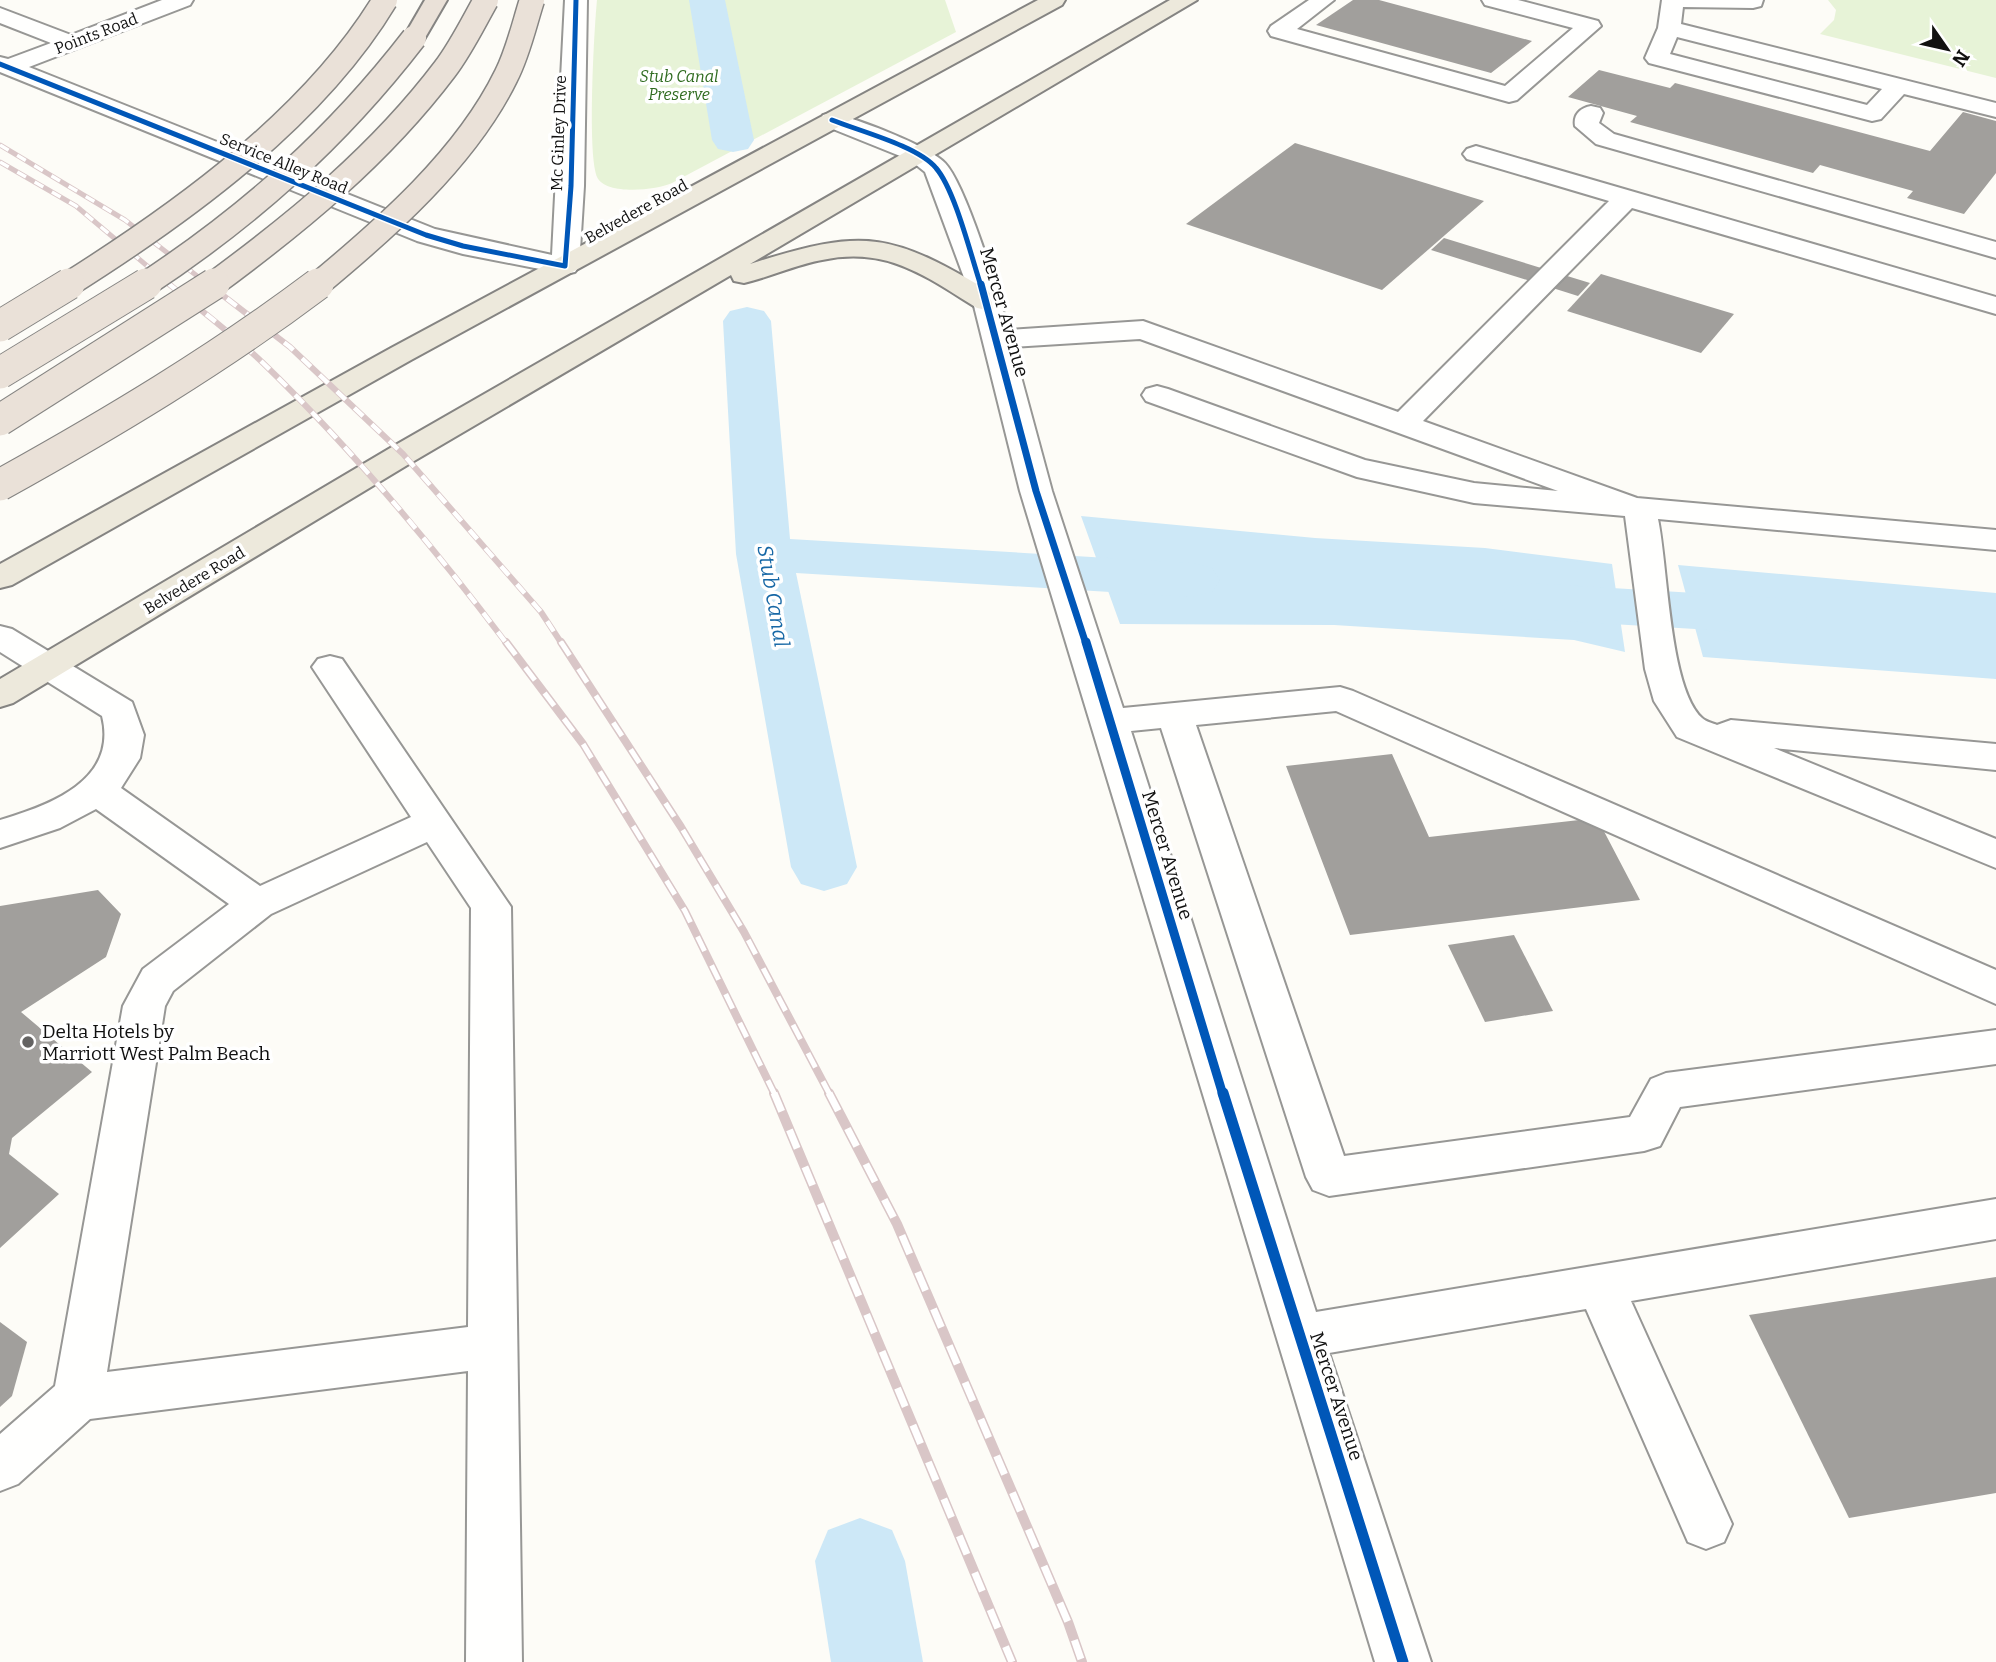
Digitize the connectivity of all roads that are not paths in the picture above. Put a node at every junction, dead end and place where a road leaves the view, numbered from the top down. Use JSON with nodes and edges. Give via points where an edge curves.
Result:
{"nodes":[{"id":1,"x":182,"y":0,"type":"edge"},
{"id":2,"x":385,"y":0,"type":"edge"},
{"id":3,"x":436,"y":0,"type":"edge"},
{"id":4,"x":486,"y":0,"type":"edge"},
{"id":5,"x":532,"y":0,"type":"edge"},
{"id":6,"x":576,"y":0,"type":"edge"},
{"id":7,"x":1054,"y":0,"type":"edge"},
{"id":8,"x":1186,"y":0,"type":"edge"},
{"id":9,"x":1324,"y":0,"type":"edge"},
{"id":10,"x":1493,"y":0,"type":"edge"},
{"id":11,"x":1674,"y":0,"type":"edge"},
{"id":12,"x":1683,"y":0,"type":"edge"},
{"id":13,"x":1753,"y":1,"type":"edge"},
{"id":14,"x":0,"y":15,"type":"edge"},
{"id":15,"x":1668,"y":28,"type":"junction"},
{"id":16,"x":71,"y":43,"type":"junction"},
{"id":17,"x":5,"y":65,"type":"edge"},
{"id":18,"x":1898,"y":86,"type":"junction"},
{"id":19,"x":1996,"y":110,"type":"edge"},
{"id":20,"x":1591,"y":113,"type":"dead end"},
{"id":21,"x":832,"y":120,"type":"junction"},
{"id":22,"x":1476,"y":154,"type":"dead end"},
{"id":23,"x":919,"y":155,"type":"junction"},
{"id":24,"x":1627,"y":198,"type":"junction"},
{"id":25,"x":1996,"y":250,"type":"edge"},
{"id":26,"x":565,"y":266,"type":"junction"},
{"id":27,"x":676,"y":297,"type":"junction"},
{"id":28,"x":987,"y":302,"type":"junction"},
{"id":29,"x":1996,"y":306,"type":"edge"},
{"id":30,"x":0,"y":326,"type":"edge"},
{"id":31,"x":996,"y":340,"type":"junction"},
{"id":32,"x":0,"y":373,"type":"edge"},
{"id":33,"x":1157,"y":395,"type":"dead end"},
{"id":34,"x":0,"y":420,"type":"edge"},
{"id":35,"x":1403,"y":424,"type":"junction"},
{"id":36,"x":0,"y":485,"type":"edge"},
{"id":37,"x":1640,"y":510,"type":"junction"},
{"id":38,"x":1996,"y":540,"type":"edge"},
{"id":39,"x":0,"y":578,"type":"edge"},
{"id":40,"x":0,"y":637,"type":"edge"},
{"id":41,"x":49,"y":666,"type":"junction"},
{"id":42,"x":330,"y":667,"type":"dead end"},
{"id":43,"x":0,"y":695,"type":"edge"},
{"id":44,"x":1174,"y":714,"type":"junction"},
{"id":45,"x":1109,"y":721,"type":"junction"},
{"id":46,"x":1690,"y":728,"type":"junction"},
{"id":47,"x":1996,"y":757,"type":"edge"},
{"id":48,"x":95,"y":789,"type":"junction"},
{"id":49,"x":435,"y":822,"type":"junction"},
{"id":50,"x":0,"y":834,"type":"edge"},
{"id":51,"x":1996,"y":854,"type":"edge"},
{"id":52,"x":257,"y":904,"type":"junction"},
{"id":53,"x":1996,"y":988,"type":"edge"},
{"id":54,"x":1996,"y":1046,"type":"edge"},
{"id":55,"x":1996,"y":1219,"type":"edge"},
{"id":56,"x":1600,"y":1286,"type":"junction"},
{"id":57,"x":1300,"y":1336,"type":"junction"},
{"id":58,"x":493,"y":1346,"type":"junction"},
{"id":59,"x":78,"y":1398,"type":"junction"},
{"id":60,"x":0,"y":1467,"type":"edge"},
{"id":61,"x":1706,"y":1524,"type":"dead end"},
{"id":62,"x":495,"y":1662,"type":"edge"},
{"id":63,"x":1403,"y":1662,"type":"edge"}],
"edges":[{"from":1,"to":16,"type":"street","name":"Points Road"},
{"from":2,"to":30,"type":"highway","bridge":true,"via":[[323,81],[232,168],[172,215]]},
{"from":3,"to":32,"type":"highway","bridge":true,"via":[[395,64],[306,160],[169,267]]},
{"from":4,"to":34,"type":"highway","bridge":true,"via":[[424,95],[356,167],[281,234],[160,322]]},
{"from":5,"to":36,"type":"highway","bridge":true,"via":[[519,49],[495,96],[475,127],[398,214],[321,281],[232,346],[144,403]]},
{"from":6,"to":26,"type":"street","name":"Mc Ginley Drive"},
{"from":7,"to":21,"type":"main road","name":"Belvedere Road"},
{"from":8,"to":23,"type":"main road","name":"Belvedere Road"},
{"from":9,"to":10,"type":"street","via":[[1279,31],[1509,95],[1590,26]]},
{"from":11,"to":15,"type":"street"},
{"from":12,"to":13,"type":"street"},
{"from":14,"to":16,"type":"street"},
{"from":15,"to":18,"type":"street"},
{"from":15,"to":18,"type":"street","via":[[1657,58],[1872,114]]},
{"from":16,"to":17,"type":"street","name":"Points Road"},
{"from":17,"to":26,"type":"street","name":"Service Alley Road","via":[[434,238]]},
{"from":18,"to":19,"type":"street"},
{"from":20,"to":25,"type":"street","via":[[1587,126],[1605,139]]},
{"from":21,"to":23,"type":"street","name":"Mercer Avenue"},
{"from":21,"to":26,"type":"main road","name":"Belvedere Road"},
{"from":22,"to":24,"type":"street"},
{"from":23,"to":27,"type":"main road","name":"Belvedere Road"},
{"from":23,"to":28,"type":"street","name":"Mercer Avenue","via":[[940,174]]},
{"from":24,"to":29,"type":"street"},
{"from":24,"to":35,"type":"street"},
{"from":26,"to":39,"type":"main road","name":"Belvedere Road"},
{"from":27,"to":28,"type":"main road","via":[[812,254],[858,247],[905,256]]},
{"from":27,"to":41,"type":"main road","name":"Belvedere Road"},
{"from":28,"to":31,"type":"street","name":"Mercer Avenue"},
{"from":31,"to":35,"type":"street","via":[[1143,330]]},
{"from":31,"to":45,"type":"street","name":"Mercer Avenue","via":[[1036,491]]},
{"from":33,"to":37,"type":"street","via":[[1357,468],[1474,493]]},
{"from":35,"to":37,"type":"street"},
{"from":37,"to":38,"type":"street"},
{"from":37,"to":46,"type":"street","via":[[1669,694]]},
{"from":40,"to":41,"type":"street"},
{"from":41,"to":43,"type":"main road","name":"Belvedere Road"},
{"from":41,"to":48,"type":"street","via":[[106,700],[119,710],[125,723],[127,749],[121,763]]},
{"from":42,"to":49,"type":"street"},
{"from":44,"to":45,"type":"street"},
{"from":44,"to":53,"type":"street","via":[[1340,699]]},
{"from":44,"to":54,"type":"street","via":[[1329,1177],[1644,1133],[1666,1091]]},
{"from":45,"to":57,"type":"street","name":"Mercer Avenue"},
{"from":46,"to":47,"type":"street"},
{"from":46,"to":51,"type":"street"},
{"from":48,"to":50,"type":"street","via":[[50,819]]},
{"from":48,"to":52,"type":"street"},
{"from":49,"to":52,"type":"street"},
{"from":49,"to":58,"type":"street","via":[[491,907]]},
{"from":52,"to":59,"type":"street","via":[[158,980],[144,1006]]},
{"from":55,"to":56,"type":"street"},
{"from":56,"to":57,"type":"street"},
{"from":56,"to":61,"type":"street"},
{"from":57,"to":63,"type":"street","name":"Mercer Avenue"},
{"from":58,"to":59,"type":"street"},
{"from":58,"to":62,"type":"street"},
{"from":59,"to":60,"type":"street"}]}
